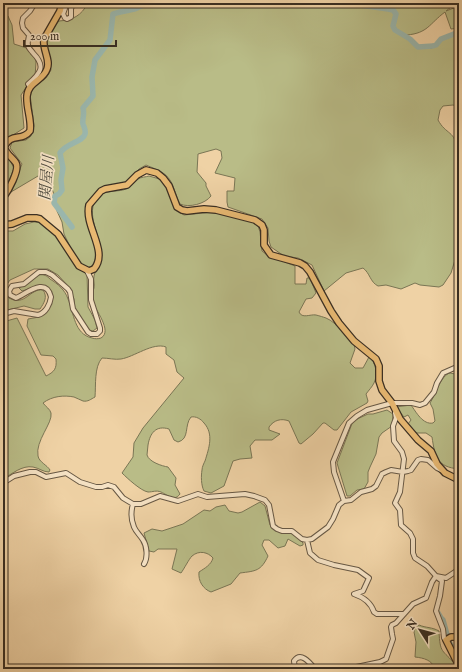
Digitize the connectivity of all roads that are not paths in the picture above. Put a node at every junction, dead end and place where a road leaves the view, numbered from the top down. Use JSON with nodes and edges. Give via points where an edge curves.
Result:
{"nodes":[{"id":1,"x":34,"y":3,"type":"edge"},
{"id":2,"x":62,"y":3,"type":"edge"},
{"id":3,"x":67,"y":3,"type":"edge"},
{"id":4,"x":74,"y":3,"type":"edge"},
{"id":5,"x":30,"y":86,"type":"junction"},
{"id":6,"x":3,"y":198,"type":"edge"},
{"id":7,"x":3,"y":225,"type":"edge"},
{"id":8,"x":87,"y":271,"type":"junction"},
{"id":9,"x":3,"y":314,"type":"edge"},
{"id":10,"x":459,"y":366,"type":"edge"},
{"id":11,"x":392,"y":403,"type":"junction"},
{"id":12,"x":395,"y":409,"type":"junction"},
{"id":13,"x":442,"y":470,"type":"junction"},
{"id":14,"x":403,"y":472,"type":"junction"},
{"id":15,"x":459,"y":480,"type":"edge"},
{"id":16,"x":3,"y":483,"type":"edge"},
{"id":17,"x":344,"y":501,"type":"junction"},
{"id":18,"x":133,"y":504,"type":"junction"},
{"id":19,"x":307,"y":540,"type":"junction"},
{"id":20,"x":144,"y":564,"type":"dead end"},
{"id":21,"x":459,"y":570,"type":"edge"},
{"id":22,"x":436,"y":576,"type":"junction"},
{"id":23,"x":404,"y":614,"type":"junction"},
{"id":24,"x":459,"y":637,"type":"edge"},
{"id":25,"x":448,"y":639,"type":"junction"},
{"id":26,"x":459,"y":666,"type":"edge"},
{"id":27,"x":295,"y":669,"type":"edge"},
{"id":28,"x":315,"y":669,"type":"edge"},
{"id":29,"x":347,"y":669,"type":"edge"}],
"edges":[{"from":1,"to":5,"type":"street","via":[[22,23],[29,36],[29,48],[41,62],[37,76],[28,84]]},
{"from":2,"to":5,"type":"main road","via":[[43,43],[47,70]]},
{"from":3,"to":4,"type":"street","via":[[63,14],[67,19],[71,17]]},
{"from":5,"to":6,"type":"main road","via":[[27,96],[30,131],[26,136],[11,138],[4,147],[17,168]]},
{"from":7,"to":8,"type":"main road","via":[[28,218],[40,219],[58,234],[78,266]]},
{"from":8,"to":9,"type":"street","via":[[91,279],[91,300],[100,328],[97,334],[88,332],[73,308],[68,289],[58,279],[43,271],[24,284],[12,286],[9,291],[10,295],[16,298],[38,286],[45,288],[51,297],[42,314],[14,311]]},
{"from":8,"to":11,"type":"main road","via":[[94,269],[100,253],[89,220],[88,208],[91,201],[102,191],[127,185],[142,171],[152,171],[163,178],[177,206],[182,210],[216,210],[255,220],[264,230],[264,245],[271,254],[305,266],[339,323],[354,341],[376,359],[382,390]]},
{"from":10,"to":11,"type":"street","via":[[443,373],[426,403]]},
{"from":11,"to":12,"type":"main road"},
{"from":11,"to":17,"type":"street","via":[[367,410],[349,423],[333,462]]},
{"from":12,"to":13,"type":"main road","via":[[400,419],[431,451]]},
{"from":12,"to":14,"type":"street","via":[[394,441],[403,455]]},
{"from":13,"to":14,"type":"street","via":[[428,460],[421,459],[411,470]]},
{"from":13,"to":15,"type":"main road"},
{"from":14,"to":17,"type":"street","via":[[386,472],[372,489]]},
{"from":14,"to":22,"type":"street","via":[[400,492],[395,503],[400,510],[401,526],[410,533],[415,558]]},
{"from":16,"to":18,"type":"street","via":[[14,476],[30,472],[46,477],[66,473],[80,482],[96,487],[114,487],[123,498]]},
{"from":17,"to":19,"type":"street","via":[[339,505],[328,527]]},
{"from":18,"to":19,"type":"street","via":[[141,504],[160,496],[178,501],[198,494],[207,497],[245,494],[265,500],[269,505],[273,526],[277,529],[292,531]]},
{"from":18,"to":20,"type":"street","via":[[133,526],[146,547],[147,561]]},
{"from":19,"to":23,"type":"street","via":[[310,553],[318,560],[358,570],[368,578],[363,591],[354,594],[363,596],[373,607],[374,612]]},
{"from":21,"to":22,"type":"street","via":[[446,578]]},
{"from":22,"to":23,"type":"street","via":[[426,598],[414,604]]},
{"from":22,"to":25,"type":"street","via":[[442,580],[436,610],[444,638]]},
{"from":23,"to":29,"type":"street","via":[[391,627],[393,639],[386,659]]},
{"from":24,"to":25,"type":"main road"},
{"from":25,"to":26,"type":"main road"},
{"from":27,"to":28,"type":"street","via":[[294,661],[300,657],[307,660]]}]}
